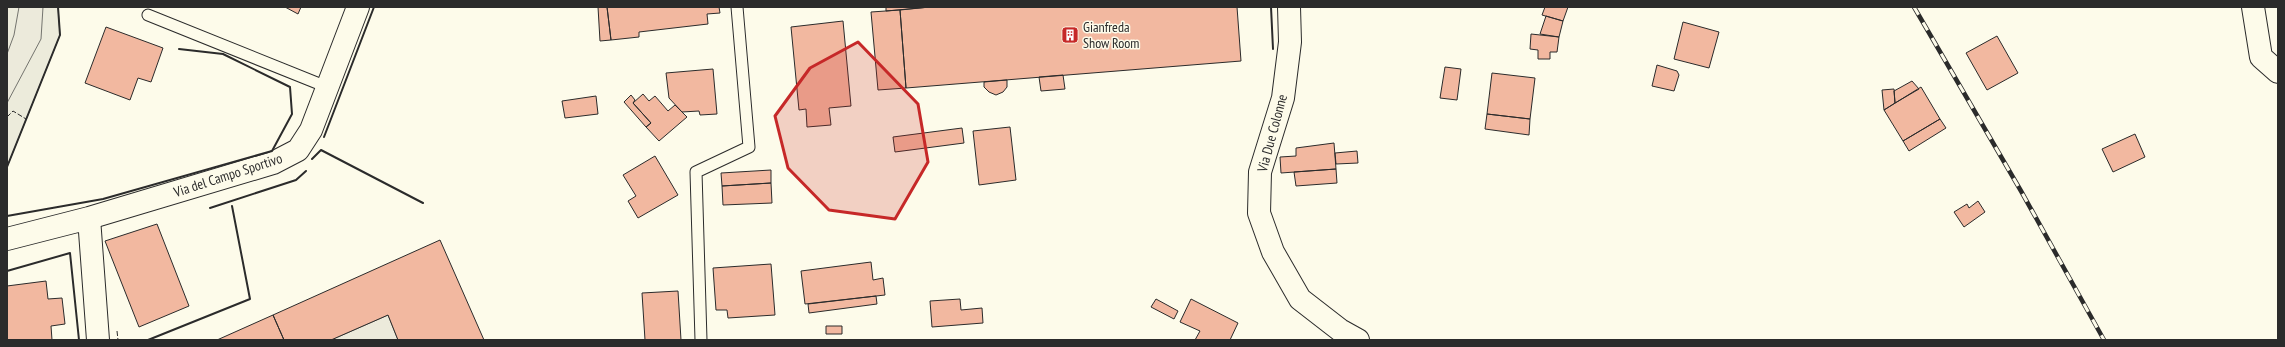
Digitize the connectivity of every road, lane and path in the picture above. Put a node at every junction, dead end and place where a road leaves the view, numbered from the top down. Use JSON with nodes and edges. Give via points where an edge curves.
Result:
{"nodes":[{"id":1,"x":358,"y":7,"type":"edge"},
{"id":2,"x":737,"y":7,"type":"edge"},
{"id":3,"x":1289,"y":7,"type":"edge"},
{"id":4,"x":2253,"y":7,"type":"edge"},
{"id":5,"x":148,"y":15,"type":"dead end"},
{"id":6,"x":2278,"y":72,"type":"edge"},
{"id":7,"x":327,"y":87,"type":"junction"},
{"id":8,"x":89,"y":218,"type":"junction"},
{"id":9,"x":7,"y":239,"type":"edge"},
{"id":10,"x":98,"y":340,"type":"edge"},
{"id":11,"x":701,"y":340,"type":"edge"},
{"id":12,"x":1358,"y":340,"type":"edge"}],
"edges":[{"from":1,"to":7,"type":"street","name":"Via del Campo Sportivo"},
{"from":2,"to":11,"type":"lane","via":[[750,147],[696,172]]},
{"from":3,"to":12,"type":"street","name":"Via Due Colonne","via":[[1290,42],[1283,98],[1260,172],[1259,213],[1273,252],[1300,299],[1340,330]]},
{"from":4,"to":6,"type":"street","via":[[2261,57]]},
{"from":5,"to":7,"type":"lane"},
{"from":7,"to":8,"type":"street","name":"Via del Campo Sportivo","via":[[311,130],[298,150],[273,163]]},
{"from":8,"to":9,"type":"street","name":"Via del Campo Sportivo"},
{"from":8,"to":10,"type":"street"}]}
